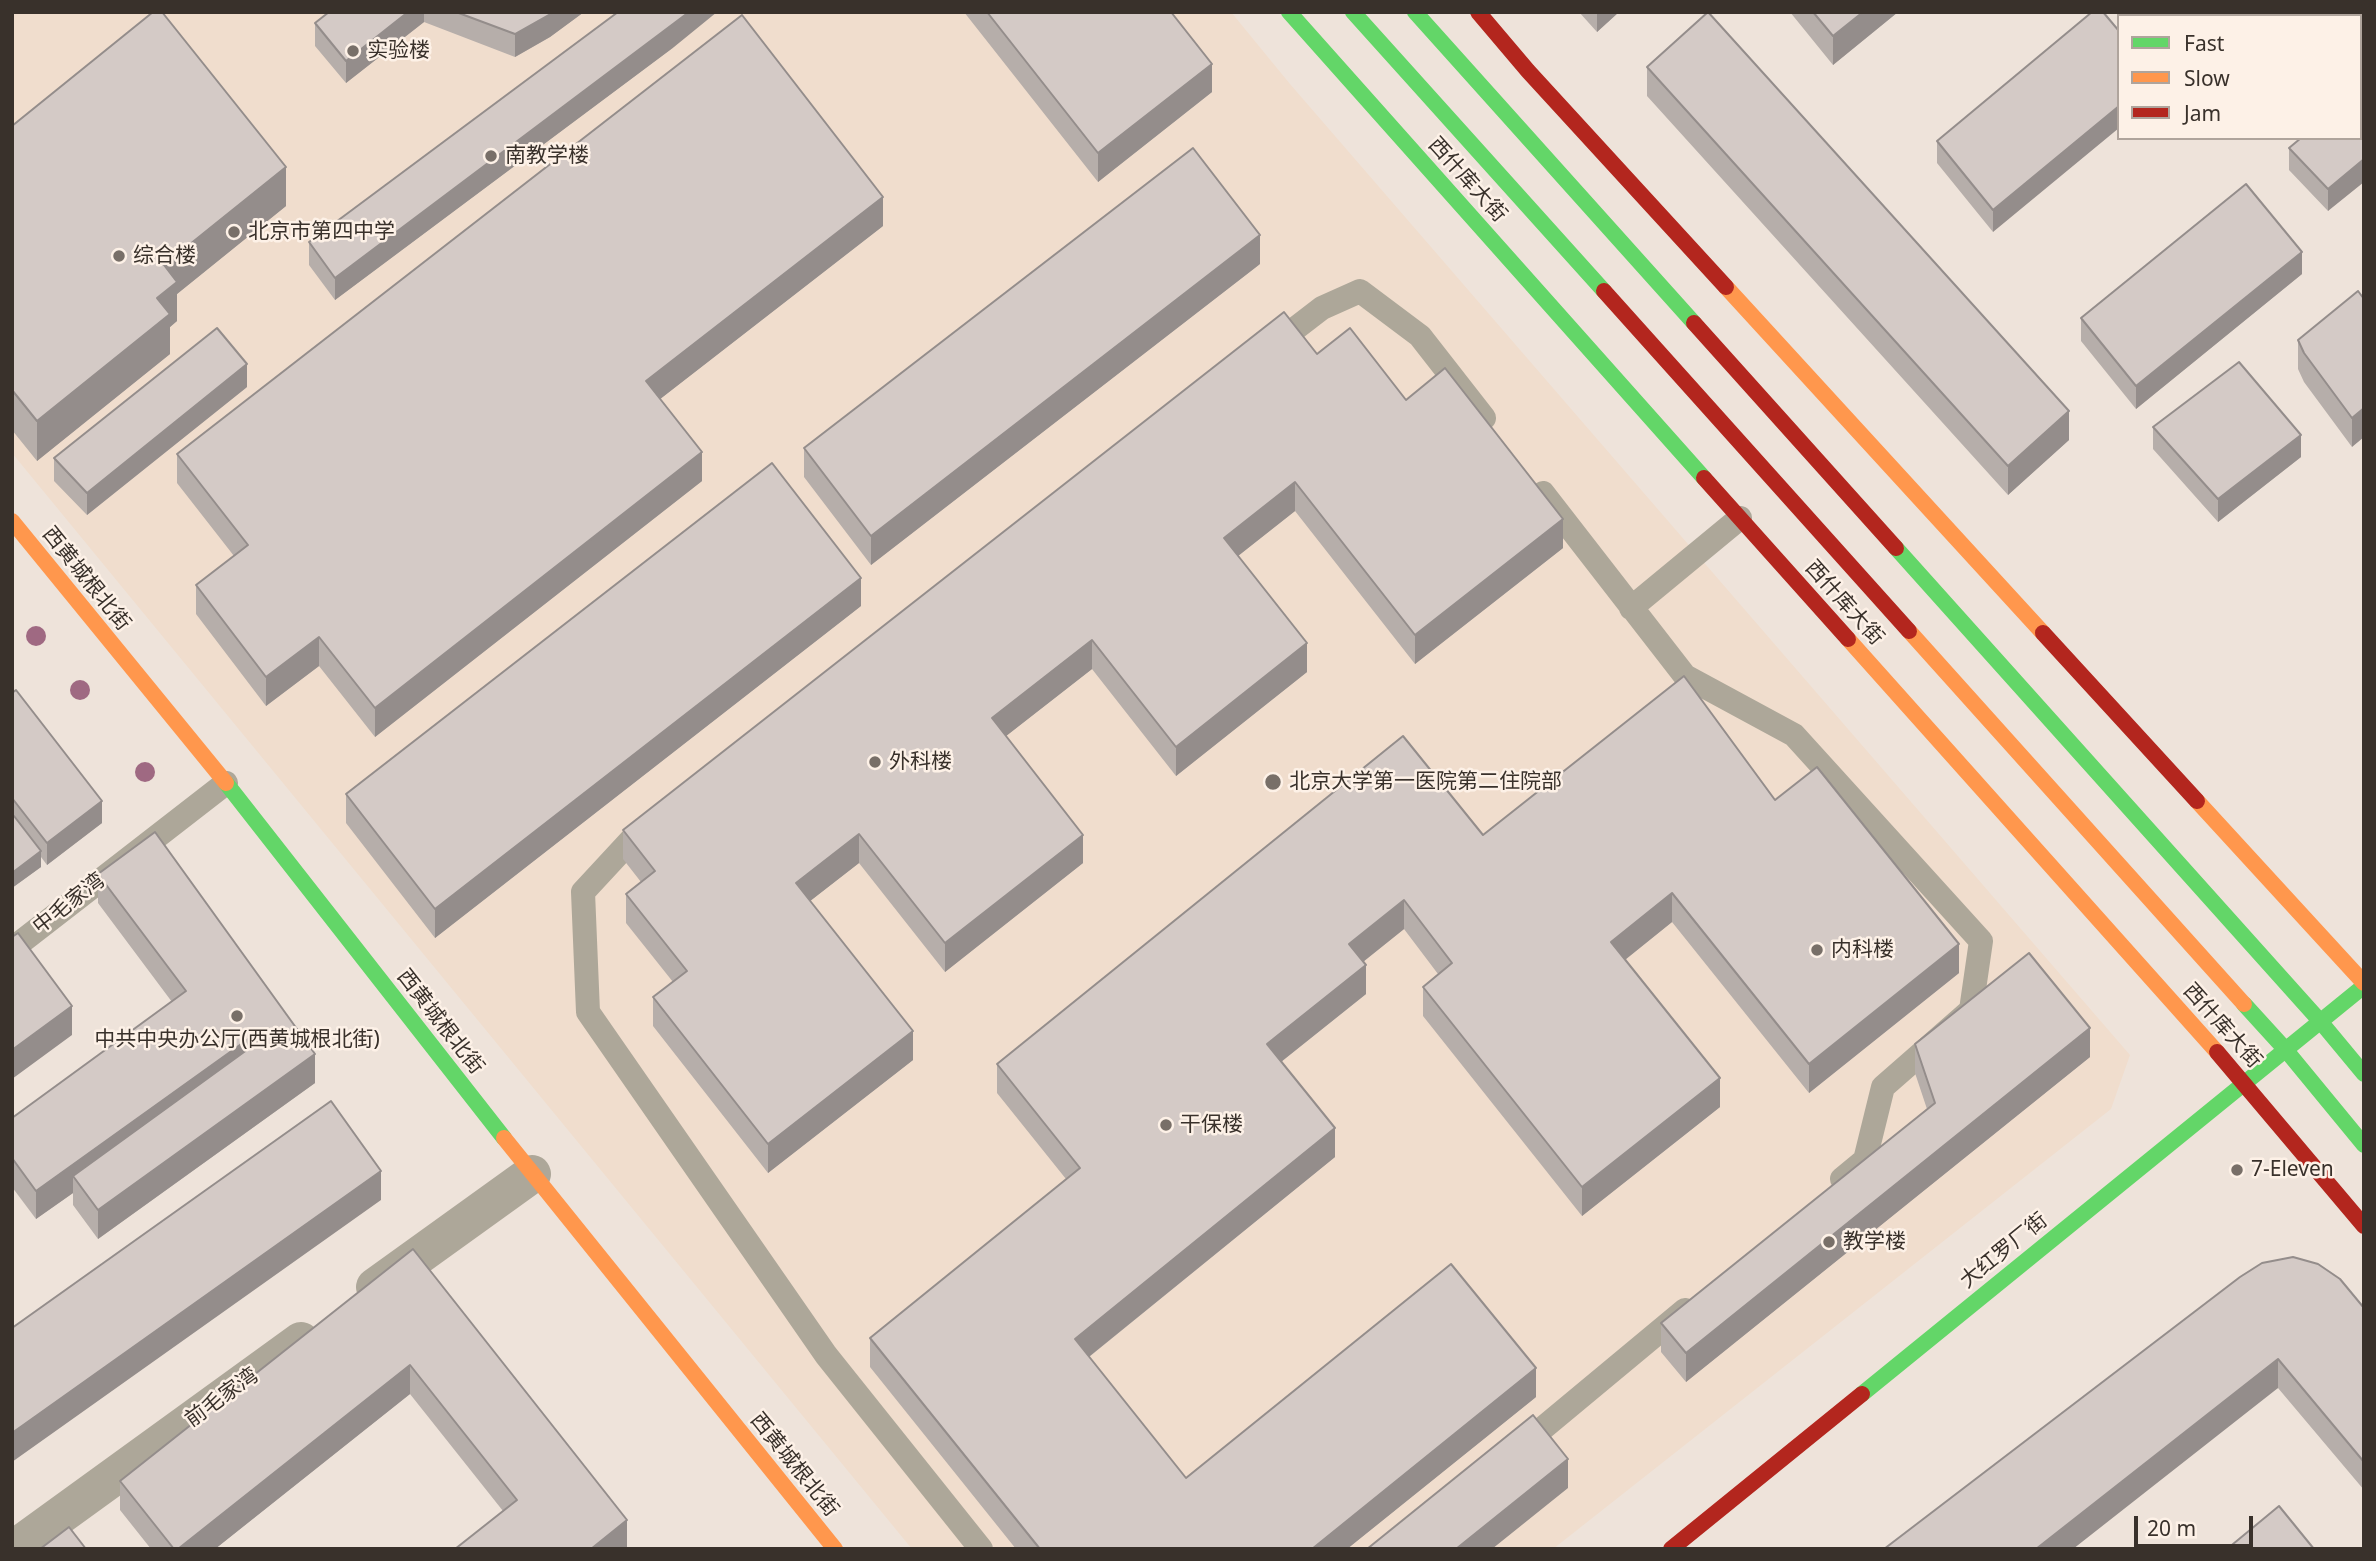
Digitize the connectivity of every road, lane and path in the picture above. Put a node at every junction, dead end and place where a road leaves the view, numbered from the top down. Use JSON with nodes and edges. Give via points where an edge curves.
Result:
{"nodes":[{"id":1,"x":1289,"y":12,"type":"edge"},
{"id":2,"x":1353,"y":12,"type":"edge"},
{"id":3,"x":1415,"y":12,"type":"edge"},
{"id":4,"x":1478,"y":12,"type":"edge"},
{"id":5,"x":1256,"y":358,"type":"edge"},
{"id":6,"x":1496,"y":433,"type":"edge"},
{"id":7,"x":1530,"y":477,"type":"edge"},
{"id":8,"x":1740,"y":518,"type":"junction"},
{"id":9,"x":12,"y":521,"type":"edge"},
{"id":10,"x":1631,"y":608,"type":"junction"},
{"id":11,"x":226,"y":783,"type":"junction"},
{"id":12,"x":666,"y":813,"type":"edge"},
{"id":13,"x":12,"y":949,"type":"edge"},
{"id":14,"x":2364,"y":984,"type":"edge"},
{"id":15,"x":2320,"y":1021,"type":"junction"},
{"id":16,"x":2285,"y":1049,"type":"junction"},
{"id":17,"x":2364,"y":1074,"type":"edge"},
{"id":18,"x":2244,"y":1083,"type":"junction"},
{"id":19,"x":2364,"y":1145,"type":"edge"},
{"id":20,"x":532,"y":1174,"type":"junction"},
{"id":21,"x":1822,"y":1196,"type":"edge"},
{"id":22,"x":2364,"y":1226,"type":"edge"},
{"id":23,"x":1704,"y":1294,"type":"edge"},
{"id":24,"x":1500,"y":1464,"type":"edge"},
{"id":25,"x":14,"y":1549,"type":"edge"},
{"id":26,"x":835,"y":1549,"type":"edge"},
{"id":27,"x":981,"y":1549,"type":"edge"},
{"id":28,"x":1671,"y":1549,"type":"edge"}],
"edges":[{"from":1,"to":8,"type":"street","name":"西什库大街"},
{"from":2,"to":16,"type":"street","name":"西什库大街"},
{"from":3,"to":15,"type":"street"},
{"from":4,"to":14,"type":"street"},
{"from":5,"to":6,"type":"lane","via":[[1322,308],[1360,291],[1420,336]]},
{"from":7,"to":10,"type":"lane"},
{"from":8,"to":10,"type":"lane"},
{"from":8,"to":18,"type":"street","name":"西什库大街"},
{"from":9,"to":11,"type":"street","name":"西黄城根北街"},
{"from":10,"to":21,"type":"lane","via":[[1685,677],[1794,735],[1982,941],[1971,1010],[1882,1087],[1865,1160]]},
{"from":11,"to":13,"type":"lane","name":"中毛家湾"},
{"from":11,"to":20,"type":"street","name":"西黄城根北街"},
{"from":12,"to":27,"type":"lane","via":[[633,838],[583,892],[588,1012],[826,1355]]},
{"from":14,"to":15,"type":"street","name":"大红罗厂街"},
{"from":15,"to":16,"type":"street","name":"大红罗厂街"},
{"from":15,"to":17,"type":"street"},
{"from":16,"to":18,"type":"street","name":"大红罗厂街"},
{"from":16,"to":19,"type":"street","name":"西什库大街"},
{"from":18,"to":22,"type":"street","name":"西什库大街"},
{"from":18,"to":28,"type":"street","name":"大红罗厂街"},
{"from":20,"to":25,"type":"street","name":"前毛家湾"},
{"from":20,"to":26,"type":"street","name":"西黄城根北街"},
{"from":23,"to":24,"type":"lane"}]}
